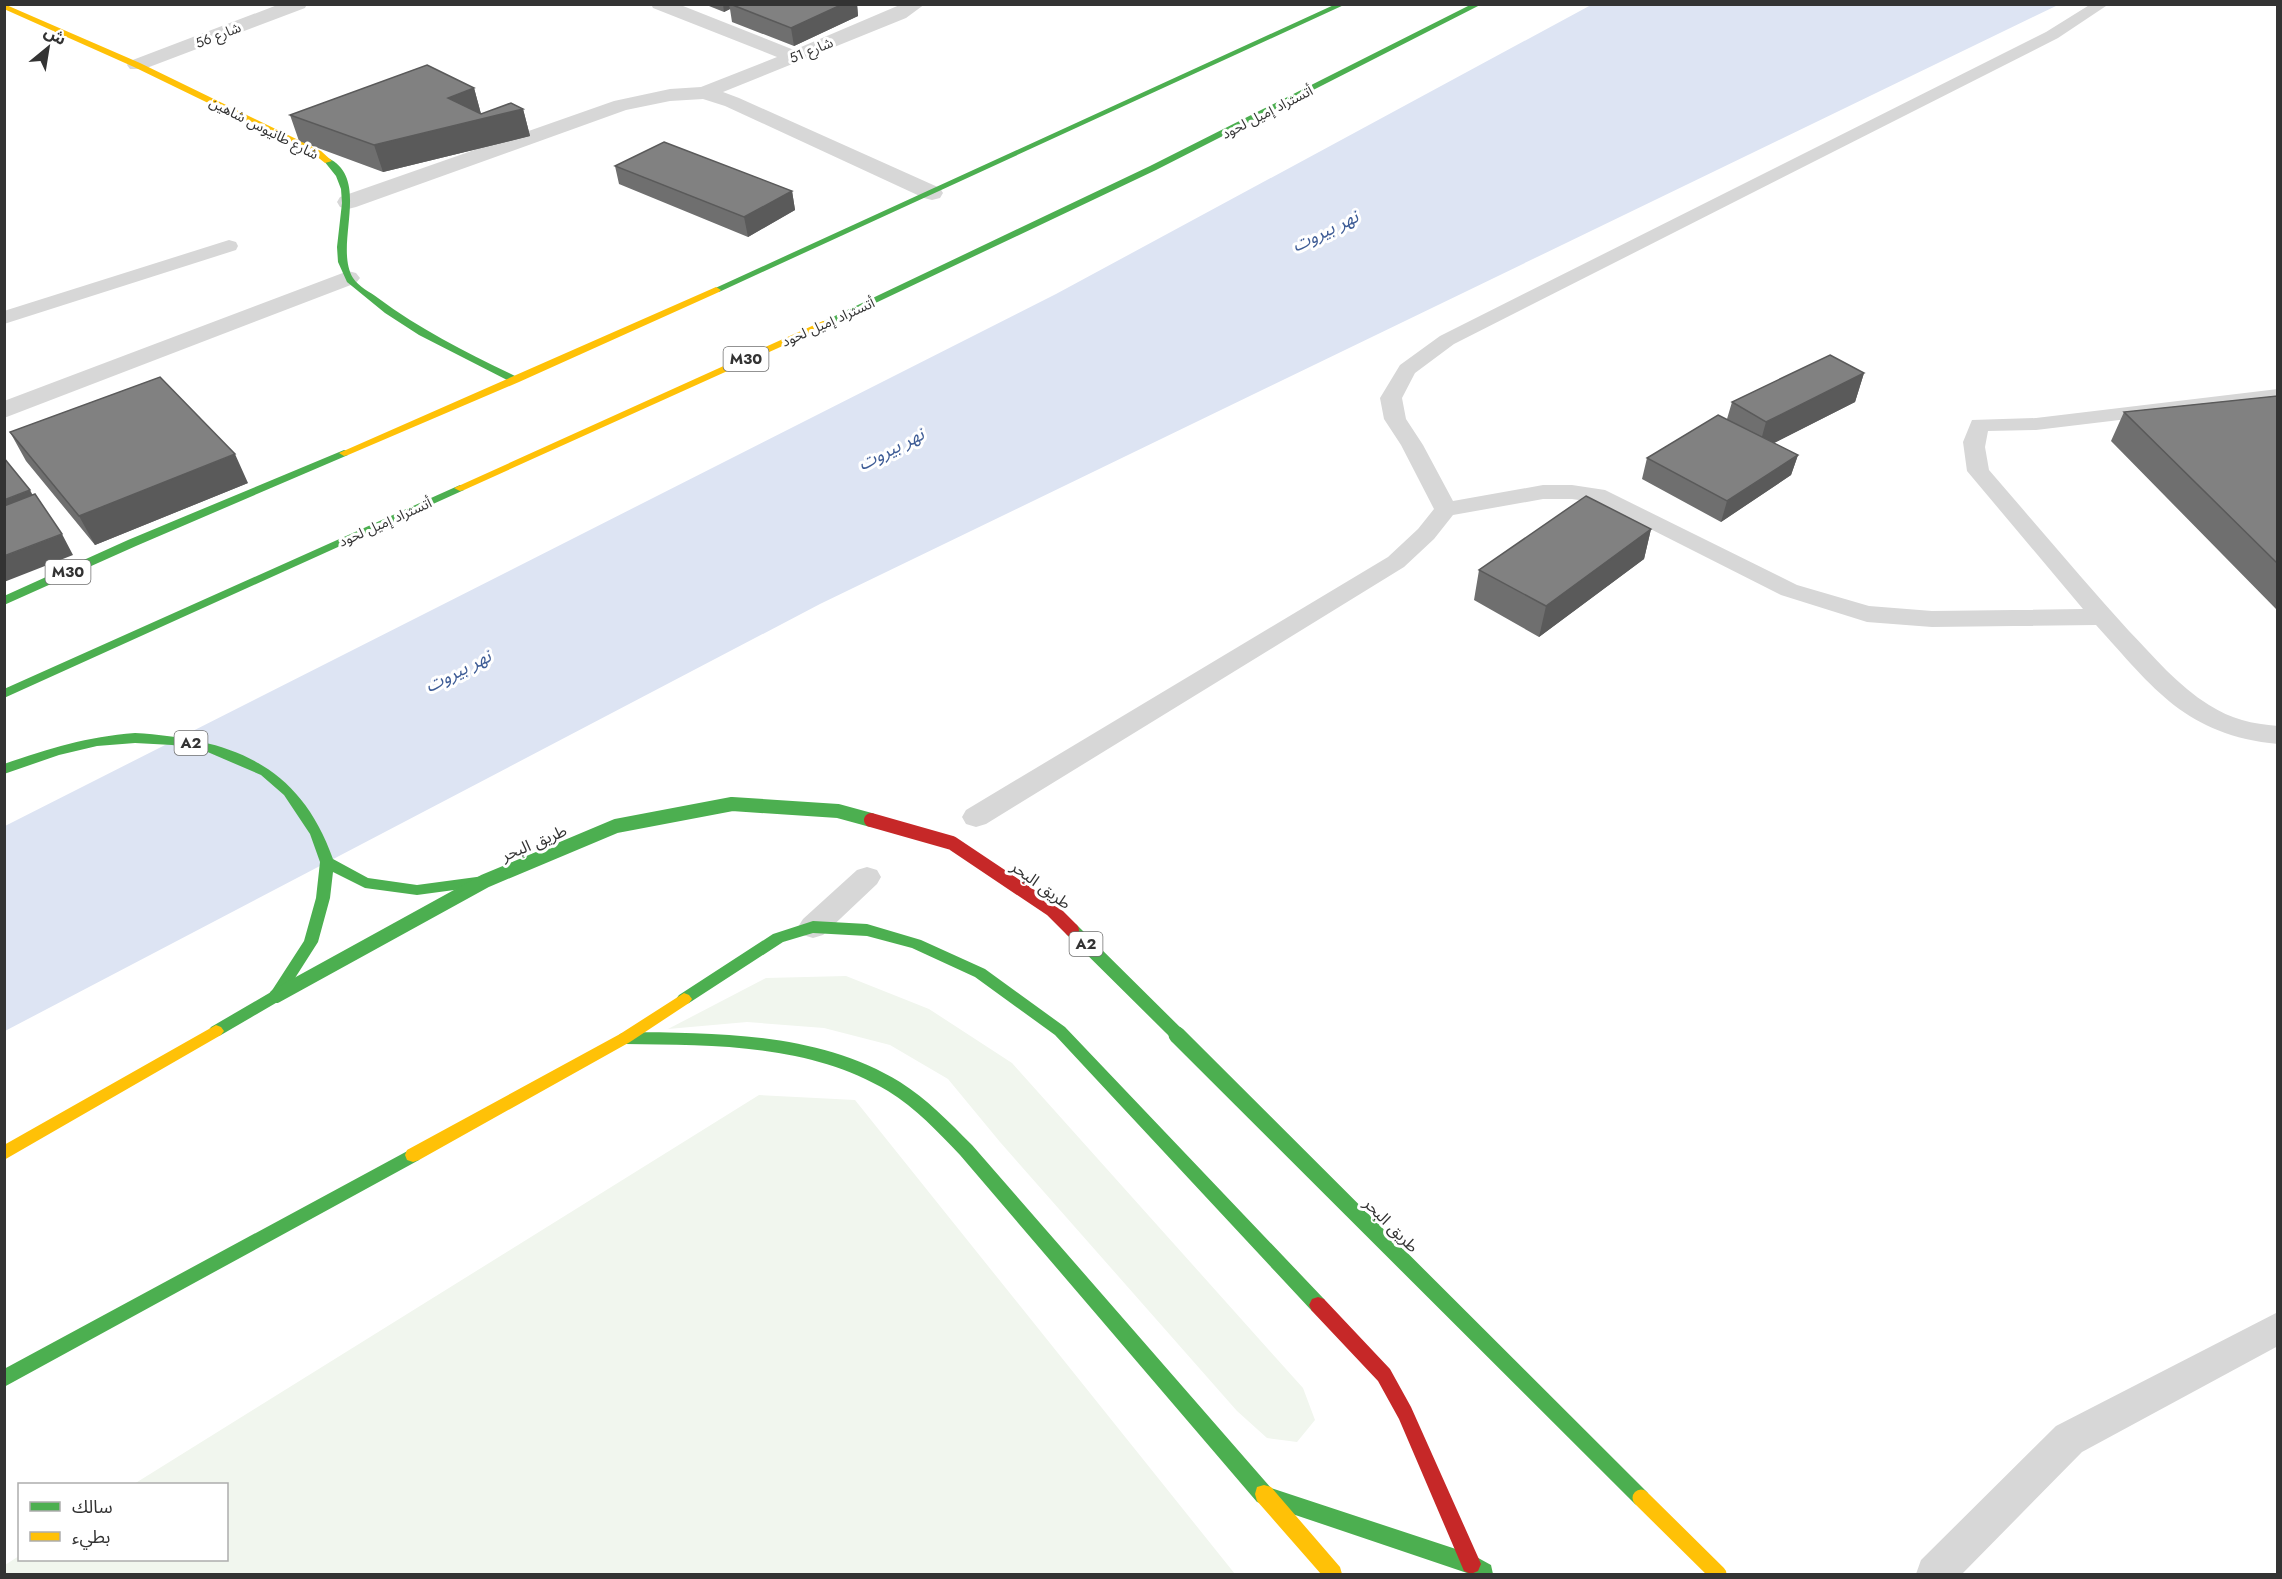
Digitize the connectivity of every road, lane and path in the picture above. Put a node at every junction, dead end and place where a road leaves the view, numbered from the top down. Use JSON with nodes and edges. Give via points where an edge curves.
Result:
{"nodes":[{"id":1,"x":298,"y":4,"type":"edge"},
{"id":2,"x":660,"y":4,"type":"edge"},
{"id":3,"x":916,"y":4,"type":"edge"},
{"id":4,"x":1343,"y":4,"type":"edge"},
{"id":5,"x":1479,"y":4,"type":"edge"},
{"id":6,"x":2102,"y":4,"type":"edge"},
{"id":7,"x":4,"y":6,"type":"edge"},
{"id":8,"x":795,"y":57,"type":"junction"},
{"id":9,"x":137,"y":65,"type":"junction"},
{"id":10,"x":704,"y":93,"type":"junction"},
{"id":11,"x":933,"y":193,"type":"junction"},
{"id":12,"x":348,"y":202,"type":"junction"},
{"id":13,"x":229,"y":246,"type":"dead end"},
{"id":14,"x":348,"y":278,"type":"junction"},
{"id":15,"x":4,"y":318,"type":"edge"},
{"id":16,"x":515,"y":380,"type":"junction"},
{"id":17,"x":2277,"y":395,"type":"edge"},
{"id":18,"x":4,"y":410,"type":"edge"},
{"id":19,"x":1446,"y":509,"type":"junction"},
{"id":20,"x":132,"y":543,"type":"junction"},
{"id":21,"x":4,"y":591,"type":"edge"},
{"id":22,"x":4,"y":601,"type":"edge"},
{"id":23,"x":2103,"y":616,"type":"junction"},
{"id":24,"x":4,"y":694,"type":"edge"},
{"id":25,"x":2277,"y":735,"type":"edge"},
{"id":26,"x":4,"y":769,"type":"edge"},
{"id":27,"x":976,"y":817,"type":"dead end"},
{"id":28,"x":327,"y":862,"type":"junction"},
{"id":29,"x":867,"y":877,"type":"dead end"},
{"id":30,"x":485,"y":881,"type":"junction"},
{"id":31,"x":813,"y":927,"type":"junction"},
{"id":32,"x":276,"y":996,"type":"junction"},
{"id":33,"x":625,"y":1038,"type":"junction"},
{"id":34,"x":4,"y":1153,"type":"edge"},
{"id":35,"x":2277,"y":1328,"type":"edge"},
{"id":36,"x":4,"y":1379,"type":"edge"},
{"id":37,"x":1262,"y":1495,"type":"junction"},
{"id":38,"x":1471,"y":1564,"type":"junction"},
{"id":39,"x":1333,"y":1575,"type":"edge"},
{"id":40,"x":1489,"y":1575,"type":"edge"},
{"id":41,"x":1718,"y":1575,"type":"edge"},
{"id":42,"x":1935,"y":1575,"type":"edge"}],
"edges":[{"from":1,"to":9,"type":"street","name":"شارع 56"},
{"from":2,"to":8,"type":"street"},
{"from":3,"to":8,"type":"street","name":"شارع 51"},
{"from":4,"to":11,"type":"main road","number":"M30"},
{"from":5,"to":24,"type":"main road","name":"أتستراد إميل لحود","number":"M30","via":[[1207,143],[948,268]]},
{"from":6,"to":19,"type":"lane","via":[[2052,35],[1447,340],[1407,369],[1391,398],[1395,419]]},
{"from":7,"to":9,"type":"main road","name":"شارع طانيوس شاهين"},
{"from":8,"to":10,"type":"street","name":"شارع 51"},
{"from":9,"to":12,"type":"main road","name":"شارع طانيوس شاهين","via":[[318,153],[346,183]]},
{"from":10,"to":11,"type":"street"},
{"from":10,"to":12,"type":"street","via":[[621,105]]},
{"from":11,"to":16,"type":"main road","number":"M30"},
{"from":12,"to":14,"type":"main road","name":"شارع طانيوس شاهين","via":[[342,227],[342,257]]},
{"from":13,"to":15,"type":"lane"},
{"from":14,"to":16,"type":"main road","via":[[374,300],[448,348]]},
{"from":14,"to":18,"type":"street"},
{"from":16,"to":20,"type":"main road","number":"M30"},
{"from":17,"to":23,"type":"lane","via":[[2036,424],[1980,425],[1972,451],[1978,471]]},
{"from":19,"to":23,"type":"lane","via":[[1544,492],[1605,497],[1789,590],[1867,614],[1932,619]]},
{"from":19,"to":27,"type":"lane","via":[[1396,562]]},
{"from":20,"to":21,"type":"main road"},
{"from":20,"to":22,"type":"main road","number":"M30"},
{"from":23,"to":25,"type":"lane","via":[[2184,703],[2230,728]]},
{"from":26,"to":28,"type":"main road","number":"A2","via":[[97,741],[135,738],[206,746],[266,772],[289,792],[316,833]]},
{"from":28,"to":30,"type":"main road","number":"A2","via":[[365,883],[417,890]]},
{"from":28,"to":32,"type":"main road","number":"A2","via":[[323,898],[311,942]]},
{"from":29,"to":31,"type":"lane"},
{"from":30,"to":32,"type":"main road","name":"طريق البحر","number":"A2","bridge":true},
{"from":30,"to":41,"type":"main road","name":"طريق البحر","number":"A2","bridge":true,"via":[[616,826],[732,804],[838,811],[952,843],[1052,910]]},
{"from":31,"to":33,"type":"main road","via":[[778,939]]},
{"from":31,"to":38,"type":"main road","via":[[867,930],[916,945],[980,973],[1060,1031],[1384,1375],[1405,1413]]},
{"from":32,"to":34,"type":"main road","name":"طريق البحر"},
{"from":33,"to":36,"type":"main road"},
{"from":33,"to":37,"type":"main road","via":[[727,1039],[783,1046],[840,1061],[892,1086],[926,1110],[966,1150]]},
{"from":35,"to":42,"type":"lane","via":[[2069,1439]]},
{"from":37,"to":38,"type":"main road"},
{"from":37,"to":39,"type":"main road"},
{"from":38,"to":40,"type":"main road"}]}
